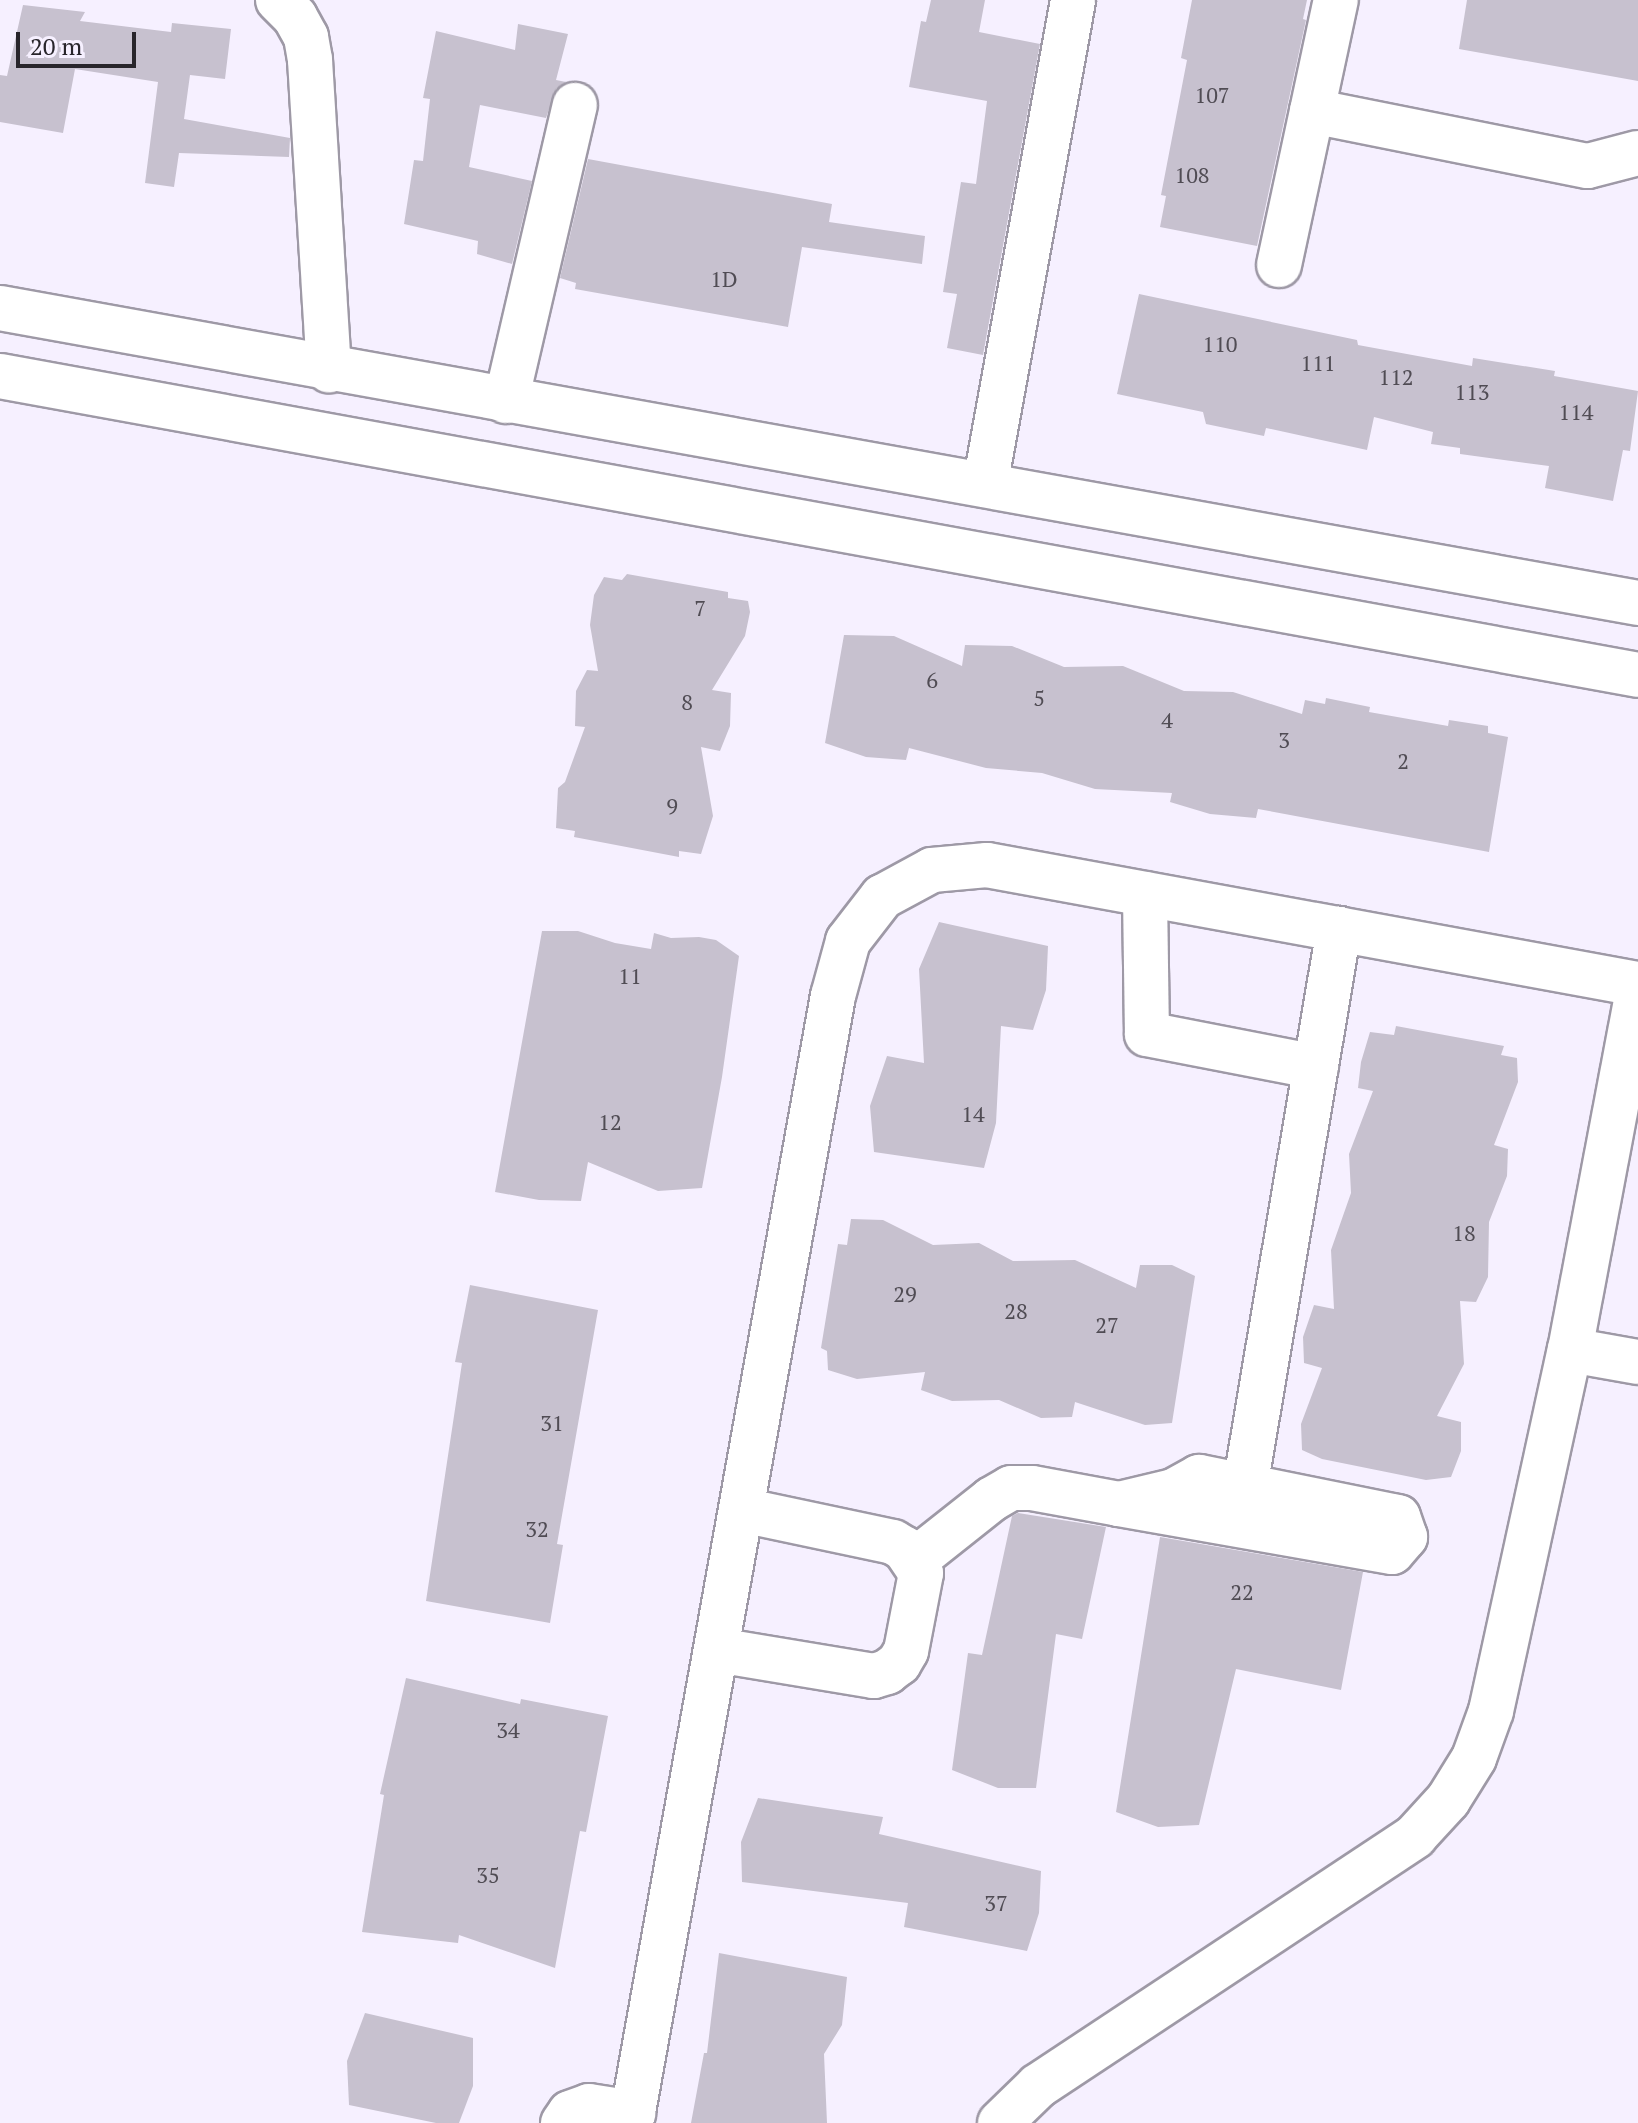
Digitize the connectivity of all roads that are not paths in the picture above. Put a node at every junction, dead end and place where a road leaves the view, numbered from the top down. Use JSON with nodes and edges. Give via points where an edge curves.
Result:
{"nodes":[{"id":1,"x":278,"y":0,"type":"edge"},
{"id":2,"x":1073,"y":0,"type":"edge"},
{"id":3,"x":1336,"y":0,"type":"edge"},
{"id":4,"x":575,"y":105,"type":"dead end"},
{"id":5,"x":1312,"y":111,"type":"junction"},
{"id":6,"x":1638,"y":153,"type":"edge"},
{"id":7,"x":1279,"y":265,"type":"dead end"},
{"id":8,"x":0,"y":308,"type":"edge"},
{"id":9,"x":329,"y":370,"type":"junction"},
{"id":10,"x":0,"y":376,"type":"edge"},
{"id":11,"x":506,"y":401,"type":"junction"},
{"id":12,"x":985,"y":485,"type":"junction"},
{"id":13,"x":1638,"y":603,"type":"edge"},
{"id":14,"x":1638,"y":675,"type":"edge"},
{"id":15,"x":1145,"y":894,"type":"junction"},
{"id":16,"x":1339,"y":929,"type":"junction"},
{"id":17,"x":1638,"y":987,"type":"edge"},
{"id":18,"x":1316,"y":1067,"type":"junction"},
{"id":19,"x":1570,"y":1350,"type":"junction"},
{"id":20,"x":1638,"y":1362,"type":"edge"},
{"id":21,"x":742,"y":1510,"type":"junction"},
{"id":22,"x":915,"y":1560,"type":"junction"},
{"id":23,"x":717,"y":1650,"type":"junction"},
{"id":24,"x":632,"y":2118,"type":"edge"},
{"id":25,"x":563,"y":2123,"type":"edge"},
{"id":26,"x":1000,"y":2123,"type":"edge"}],
"edges":[{"from":1,"to":9,"type":"street","via":[[300,27],[310,60]]},
{"from":2,"to":12,"type":"street"},
{"from":3,"to":5,"type":"street"},
{"from":4,"to":11,"type":"street"},
{"from":5,"to":6,"type":"street","via":[[1588,166]]},
{"from":5,"to":7,"type":"street"},
{"from":8,"to":9,"type":"street"},
{"from":9,"to":11,"type":"street"},
{"from":10,"to":14,"type":"street"},
{"from":11,"to":12,"type":"street"},
{"from":12,"to":13,"type":"street"},
{"from":15,"to":16,"type":"street"},
{"from":15,"to":18,"type":"street","via":[[1147,1034]]},
{"from":15,"to":21,"type":"street","via":[[987,865],[932,870],[882,897],[848,941],[833,996]]},
{"from":16,"to":17,"type":"street"},
{"from":16,"to":18,"type":"street"},
{"from":17,"to":19,"type":"street"},
{"from":18,"to":22,"type":"street","via":[[1269,1504],[1119,1504],[1011,1488]]},
{"from":19,"to":20,"type":"street"},
{"from":19,"to":26,"type":"street","via":[[1491,1711],[1474,1758],[1448,1800],[1415,1836],[1038,2086]]},
{"from":21,"to":22,"type":"street","via":[[893,1542]]},
{"from":21,"to":23,"type":"street"},
{"from":22,"to":23,"type":"street","via":[[921,1573],[906,1651],[887,1672],[874,1676]]},
{"from":23,"to":24,"type":"street"},
{"from":24,"to":25,"type":"street","via":[[589,2106],[570,2113]]}]}
